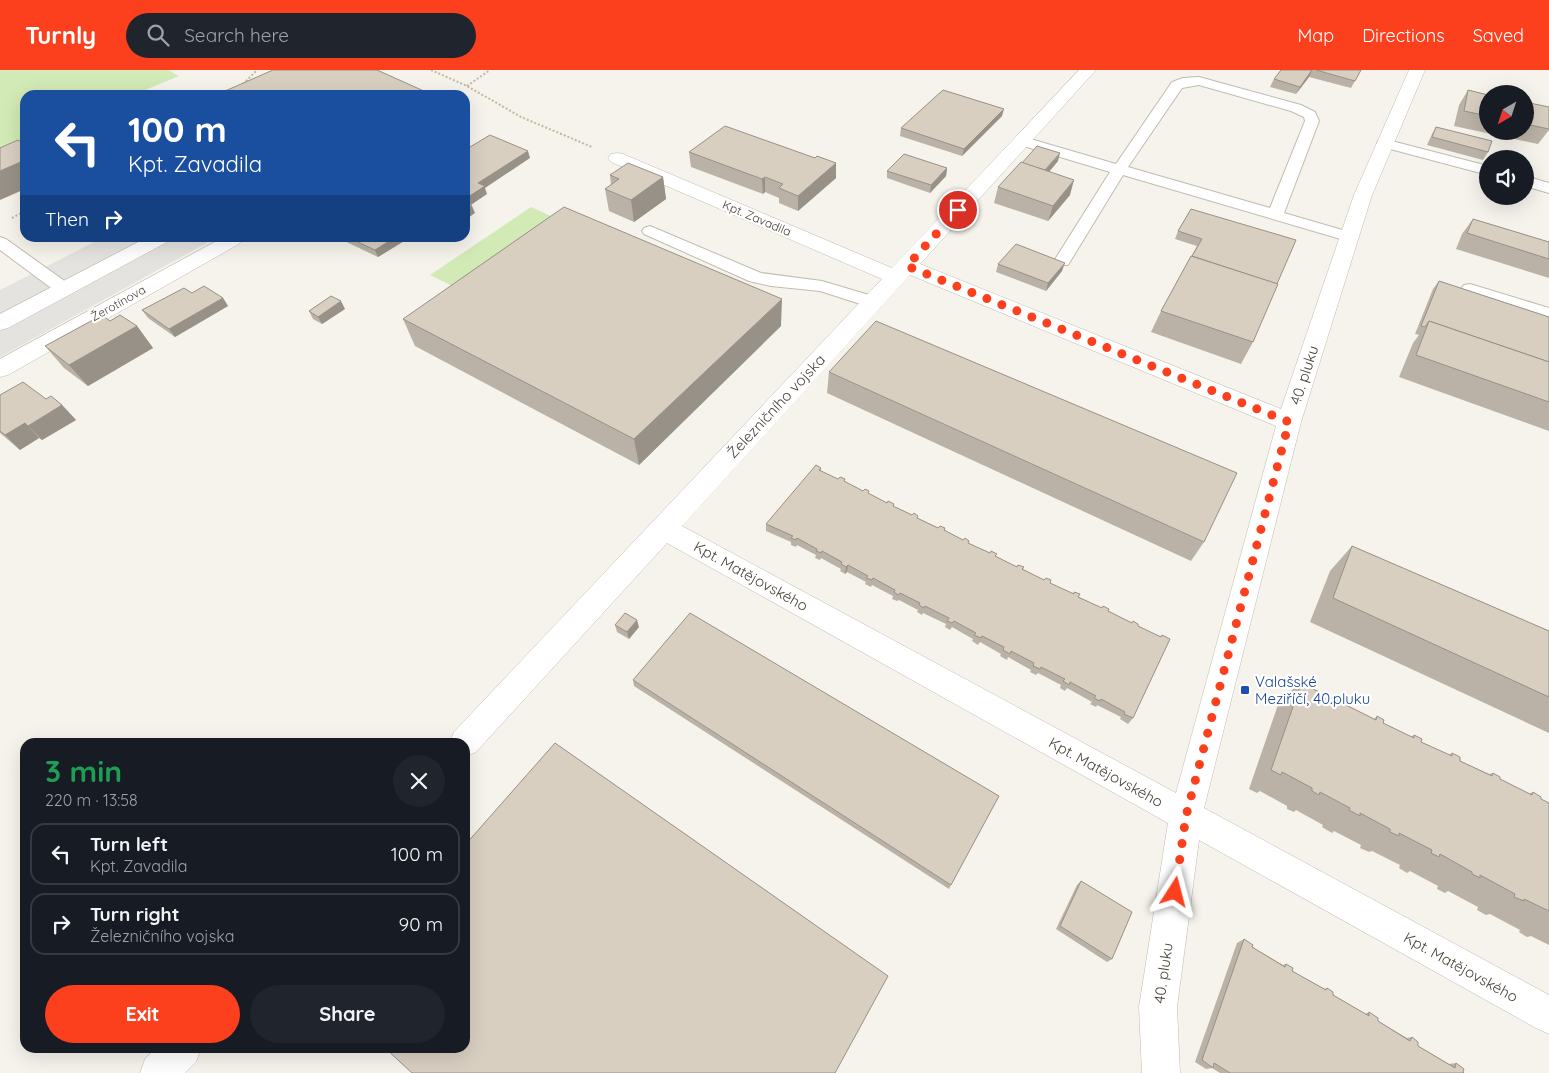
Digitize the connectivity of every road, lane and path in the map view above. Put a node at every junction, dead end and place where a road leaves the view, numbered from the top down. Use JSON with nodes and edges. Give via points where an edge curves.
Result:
{"nodes":[{"id":1,"x":257,"y":70,"type":"edge"},
{"id":2,"x":431,"y":70,"type":"edge"},
{"id":3,"x":490,"y":70,"type":"edge"},
{"id":4,"x":1088,"y":70,"type":"edge"},
{"id":5,"x":1417,"y":70,"type":"edge"},
{"id":6,"x":467,"y":86,"type":"junction"},
{"id":7,"x":239,"y":88,"type":"edge"},
{"id":8,"x":1022,"y":141,"type":"junction"},
{"id":9,"x":1384,"y":142,"type":"junction"},
{"id":10,"x":617,"y":158,"type":"joint"},
{"id":11,"x":1479,"y":168,"type":"edge"},
{"id":12,"x":1119,"y":170,"type":"junction"},
{"id":13,"x":1534,"y":184,"type":"edge"},
{"id":14,"x":1549,"y":188,"type":"edge"},
{"id":15,"x":1276,"y":215,"type":"junction"},
{"id":16,"x":650,"y":231,"type":"dead end"},
{"id":17,"x":1350,"y":236,"type":"junction"},
{"id":18,"x":0,"y":242,"type":"edge"},
{"id":19,"x":152,"y":242,"type":"edge"},
{"id":20,"x":224,"y":242,"type":"edge"},
{"id":21,"x":1062,"y":261,"type":"edge"},
{"id":22,"x":901,"y":271,"type":"junction"},
{"id":23,"x":64,"y":289,"type":"junction"},
{"id":24,"x":1470,"y":289,"type":"edge"},
{"id":25,"x":873,"y":302,"type":"junction"},
{"id":26,"x":1549,"y":314,"type":"edge"},
{"id":27,"x":0,"y":323,"type":"edge"},
{"id":28,"x":0,"y":370,"type":"edge"},
{"id":29,"x":1289,"y":422,"type":"junction"},
{"id":30,"x":664,"y":528,"type":"junction"},
{"id":31,"x":469,"y":738,"type":"edge"},
{"id":32,"x":1186,"y":816,"type":"junction"},
{"id":33,"x":1549,"y":1015,"type":"edge"},
{"id":34,"x":177,"y":1053,"type":"edge"},
{"id":35,"x":158,"y":1073,"type":"edge"},
{"id":36,"x":1161,"y":1073,"type":"edge"}],
"edges":[{"from":1,"to":7,"type":"path"},
{"from":2,"to":6,"type":"path"},
{"from":3,"to":6,"type":"path"},
{"from":4,"to":8,"type":"street","name":"Železničního vojska"},
{"from":5,"to":9,"type":"street","name":"40. pluku"},
{"from":6,"to":10,"type":"path","via":[[520,117]]},
{"from":8,"to":12,"type":"lane"},
{"from":8,"to":22,"type":"street","name":"Železničního vojska"},
{"from":9,"to":11,"type":"lane"},
{"from":9,"to":17,"type":"street","name":"40. pluku"},
{"from":10,"to":22,"type":"street","name":"Kpt. Zavadila"},
{"from":12,"to":15,"type":"lane"},
{"from":12,"to":15,"type":"lane","via":[[1177,85],[1183,82],[1199,81],[1296,108],[1310,115],[1312,121]]},
{"from":12,"to":21,"type":"lane"},
{"from":13,"to":14,"type":"lane"},
{"from":15,"to":17,"type":"lane"},
{"from":16,"to":25,"type":"lane","via":[[755,277],[822,286]]},
{"from":17,"to":29,"type":"street","name":"40. pluku"},
{"from":18,"to":23,"type":"lane"},
{"from":19,"to":23,"type":"street"},
{"from":20,"to":28,"type":"street","name":"Žerotínova"},
{"from":22,"to":25,"type":"street","name":"Železničního vojska"},
{"from":22,"to":29,"type":"street","name":"Kpt. Zavadila"},
{"from":23,"to":27,"type":"street"},
{"from":24,"to":26,"type":"lane"},
{"from":25,"to":30,"type":"street","name":"Železničního vojska"},
{"from":29,"to":32,"type":"street","name":"40. pluku"},
{"from":30,"to":31,"type":"street","name":"Železničního vojska"},
{"from":30,"to":32,"type":"street","name":"Kpt. Matějovského"},
{"from":32,"to":33,"type":"street","name":"Kpt. Matějovského"},
{"from":32,"to":36,"type":"street","name":"40. pluku","via":[[1158,1007]]},
{"from":34,"to":35,"type":"street"}]}
